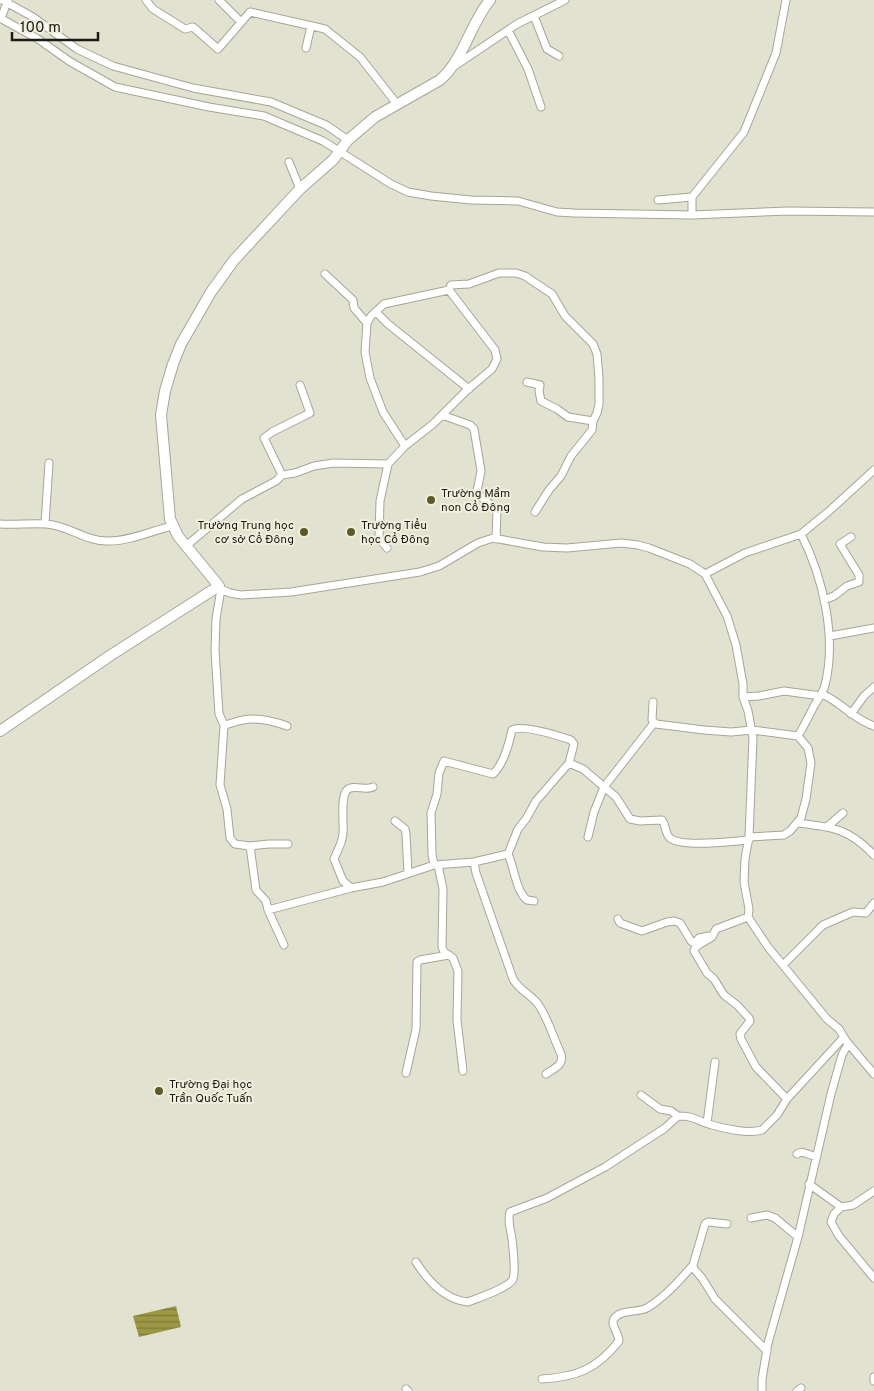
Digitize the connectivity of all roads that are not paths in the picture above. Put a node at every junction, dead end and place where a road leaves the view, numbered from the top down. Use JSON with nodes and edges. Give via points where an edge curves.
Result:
{"nodes":[{"id":1,"x":146,"y":0,"type":"edge"},
{"id":2,"x":219,"y":0,"type":"edge"},
{"id":3,"x":490,"y":0,"type":"edge"},
{"id":4,"x":565,"y":0,"type":"edge"},
{"id":5,"x":786,"y":0,"type":"edge"},
{"id":6,"x":9,"y":2,"type":"edge"},
{"id":7,"x":534,"y":16,"type":"junction"},
{"id":8,"x":1,"y":18,"type":"edge"},
{"id":9,"x":241,"y":22,"type":"junction"},
{"id":10,"x":311,"y":26,"type":"junction"},
{"id":11,"x":508,"y":30,"type":"junction"},
{"id":12,"x":306,"y":48,"type":"dead end"},
{"id":13,"x":559,"y":56,"type":"dead end"},
{"id":14,"x":452,"y":67,"type":"junction"},
{"id":15,"x":397,"y":104,"type":"junction"},
{"id":16,"x":541,"y":107,"type":"dead end"},
{"id":17,"x":344,"y":145,"type":"junction"},
{"id":18,"x":289,"y":162,"type":"dead end"},
{"id":19,"x":300,"y":189,"type":"junction"},
{"id":20,"x":692,"y":198,"type":"junction"},
{"id":21,"x":658,"y":200,"type":"dead end"},
{"id":22,"x":874,"y":212,"type":"edge"},
{"id":23,"x":692,"y":215,"type":"junction"},
{"id":24,"x":326,"y":274,"type":"dead end"},
{"id":25,"x":449,"y":290,"type":"junction"},
{"id":26,"x":376,"y":312,"type":"junction"},
{"id":27,"x":367,"y":323,"type":"junction"},
{"id":28,"x":527,"y":382,"type":"dead end"},
{"id":29,"x":300,"y":385,"type":"dead end"},
{"id":30,"x":469,"y":389,"type":"junction"},
{"id":31,"x":442,"y":415,"type":"junction"},
{"id":32,"x":593,"y":422,"type":"junction"},
{"id":33,"x":405,"y":446,"type":"junction"},
{"id":34,"x":48,"y":463,"type":"dead end"},
{"id":35,"x":388,"y":464,"type":"junction"},
{"id":36,"x":874,"y":470,"type":"edge"},
{"id":37,"x":282,"y":475,"type":"junction"},
{"id":38,"x":535,"y":512,"type":"dead end"},
{"id":39,"x":0,"y":524,"type":"edge"},
{"id":40,"x":45,"y":524,"type":"junction"},
{"id":41,"x":172,"y":526,"type":"junction"},
{"id":42,"x":801,"y":534,"type":"junction"},
{"id":43,"x":851,"y":537,"type":"dead end"},
{"id":44,"x":496,"y":538,"type":"junction"},
{"id":45,"x":186,"y":546,"type":"junction"},
{"id":46,"x":387,"y":548,"type":"dead end"},
{"id":47,"x":705,"y":574,"type":"junction"},
{"id":48,"x":220,"y":588,"type":"junction"},
{"id":49,"x":824,"y":600,"type":"junction"},
{"id":50,"x":874,"y":628,"type":"edge"},
{"id":51,"x":830,"y":636,"type":"junction"},
{"id":52,"x":874,"y":687,"type":"edge"},
{"id":53,"x":822,"y":695,"type":"junction"},
{"id":54,"x":743,"y":697,"type":"junction"},
{"id":55,"x":653,"y":702,"type":"dead end"},
{"id":56,"x":851,"y":714,"type":"junction"},
{"id":57,"x":654,"y":723,"type":"junction"},
{"id":58,"x":224,"y":725,"type":"junction"},
{"id":59,"x":287,"y":726,"type":"dead end"},
{"id":60,"x":874,"y":726,"type":"edge"},
{"id":61,"x":752,"y":730,"type":"junction"},
{"id":62,"x":0,"y":731,"type":"edge"},
{"id":63,"x":798,"y":736,"type":"junction"},
{"id":64,"x":569,"y":763,"type":"junction"},
{"id":65,"x":373,"y":787,"type":"dead end"},
{"id":66,"x":604,"y":787,"type":"junction"},
{"id":67,"x":843,"y":812,"type":"dead end"},
{"id":68,"x":395,"y":821,"type":"dead end"},
{"id":69,"x":797,"y":823,"type":"junction"},
{"id":70,"x":828,"y":826,"type":"junction"},
{"id":71,"x":588,"y":837,"type":"dead end"},
{"id":72,"x":749,"y":839,"type":"junction"},
{"id":73,"x":288,"y":844,"type":"dead end"},
{"id":74,"x":250,"y":846,"type":"junction"},
{"id":75,"x":508,"y":854,"type":"junction"},
{"id":76,"x":874,"y":855,"type":"edge"},
{"id":77,"x":474,"y":862,"type":"junction"},
{"id":78,"x":436,"y":865,"type":"junction"},
{"id":79,"x":408,"y":873,"type":"junction"},
{"id":80,"x":351,"y":888,"type":"junction"},
{"id":81,"x":534,"y":901,"type":"dead end"},
{"id":82,"x":874,"y":903,"type":"edge"},
{"id":83,"x":268,"y":910,"type":"junction"},
{"id":84,"x":748,"y":917,"type":"junction"},
{"id":85,"x":618,"y":919,"type":"dead end"},
{"id":86,"x":713,"y":934,"type":"junction"},
{"id":87,"x":284,"y":944,"type":"dead end"},
{"id":88,"x":449,"y":955,"type":"junction"},
{"id":89,"x":783,"y":965,"type":"junction"},
{"id":90,"x":846,"y":1040,"type":"junction"},
{"id":91,"x":715,"y":1062,"type":"dead end"},
{"id":92,"x":463,"y":1071,"type":"dead end"},
{"id":93,"x":406,"y":1073,"type":"dead end"},
{"id":94,"x":546,"y":1074,"type":"dead end"},
{"id":95,"x":874,"y":1074,"type":"edge"},
{"id":96,"x":641,"y":1095,"type":"dead end"},
{"id":97,"x":787,"y":1099,"type":"junction"},
{"id":98,"x":678,"y":1116,"type":"junction"},
{"id":99,"x":707,"y":1123,"type":"junction"},
{"id":100,"x":797,"y":1154,"type":"dead end"},
{"id":101,"x":817,"y":1156,"type":"junction"},
{"id":102,"x":809,"y":1184,"type":"junction"},
{"id":103,"x":874,"y":1190,"type":"edge"},
{"id":104,"x":841,"y":1207,"type":"junction"},
{"id":105,"x":751,"y":1218,"type":"dead end"},
{"id":106,"x":727,"y":1224,"type":"dead end"},
{"id":107,"x":798,"y":1237,"type":"junction"},
{"id":108,"x":416,"y":1262,"type":"dead end"},
{"id":109,"x":693,"y":1265,"type":"junction"},
{"id":110,"x":874,"y":1278,"type":"edge"},
{"id":111,"x":767,"y":1351,"type":"junction"},
{"id":112,"x":874,"y":1377,"type":"edge"},
{"id":113,"x":542,"y":1379,"type":"dead end"},
{"id":114,"x":874,"y":1381,"type":"edge"},
{"id":115,"x":762,"y":1391,"type":"edge"}],
"edges":[{"from":1,"to":9,"type":"street","via":[[153,9],[185,29],[193,27],[218,49]]},
{"from":2,"to":9,"type":"street"},
{"from":3,"to":14,"type":"street","via":[[478,16]]},
{"from":4,"to":7,"type":"street"},
{"from":5,"to":20,"type":"street","via":[[776,53],[744,132]]},
{"from":6,"to":8,"type":"street"},
{"from":6,"to":17,"type":"street","via":[[77,48],[113,66],[193,88],[271,102],[326,125]]},
{"from":7,"to":11,"type":"street"},
{"from":7,"to":13,"type":"street","via":[[547,49]]},
{"from":8,"to":17,"type":"street","via":[[115,87],[264,116]]},
{"from":9,"to":10,"type":"street","via":[[250,12]]},
{"from":10,"to":12,"type":"street"},
{"from":10,"to":15,"type":"street","via":[[325,29],[360,58]]},
{"from":11,"to":14,"type":"street"},
{"from":11,"to":16,"type":"street","via":[[528,69]]},
{"from":14,"to":15,"type":"street","via":[[440,80]]},
{"from":15,"to":17,"type":"street","via":[[368,122]]},
{"from":17,"to":19,"type":"street","via":[[334,160]]},
{"from":17,"to":23,"type":"street","via":[[400,189],[417,194],[518,201],[563,213]]},
{"from":18,"to":19,"type":"street"},
{"from":19,"to":41,"type":"street","via":[[234,260],[209,295],[173,364],[162,403]]},
{"from":20,"to":21,"type":"street"},
{"from":20,"to":23,"type":"street"},
{"from":22,"to":23,"type":"street"},
{"from":24,"to":27,"type":"street","via":[[353,300],[354,308]]},
{"from":25,"to":26,"type":"street","via":[[384,304]]},
{"from":25,"to":30,"type":"street","via":[[496,354],[492,369]]},
{"from":25,"to":32,"type":"street","via":[[451,285],[470,284],[499,273],[516,273],[549,291],[565,316],[593,344],[597,354],[599,404]]},
{"from":26,"to":27,"type":"street"},
{"from":26,"to":30,"type":"street"},
{"from":27,"to":33,"type":"street","via":[[365,352],[370,378],[383,412]]},
{"from":28,"to":32,"type":"street","via":[[540,384],[541,401],[568,417]]},
{"from":29,"to":37,"type":"street","via":[[310,413],[264,438]]},
{"from":30,"to":31,"type":"street"},
{"from":31,"to":33,"type":"street"},
{"from":31,"to":44,"type":"street","via":[[474,429],[481,472],[477,491],[497,511]]},
{"from":32,"to":38,"type":"street","via":[[592,430]]},
{"from":33,"to":35,"type":"street"},
{"from":34,"to":40,"type":"street"},
{"from":35,"to":37,"type":"street","via":[[333,463]]},
{"from":35,"to":46,"type":"street","via":[[378,516],[379,538]]},
{"from":36,"to":42,"type":"street"},
{"from":37,"to":45,"type":"street","via":[[242,499]]},
{"from":39,"to":40,"type":"street"},
{"from":40,"to":41,"type":"street","via":[[108,542]]},
{"from":41,"to":45,"type":"street"},
{"from":42,"to":47,"type":"street","via":[[745,553]]},
{"from":42,"to":49,"type":"street"},
{"from":43,"to":49,"type":"street","via":[[840,544],[859,575],[859,582]]},
{"from":44,"to":47,"type":"street","via":[[543,547],[638,545],[690,564]]},
{"from":44,"to":48,"type":"street","via":[[478,543],[439,566],[420,572],[291,592],[241,595],[230,594]]},
{"from":45,"to":48,"type":"street"},
{"from":47,"to":54,"type":"street","via":[[727,616],[736,645]]},
{"from":48,"to":58,"type":"street","via":[[215,650],[219,714]]},
{"from":48,"to":62,"type":"street","via":[[111,655]]},
{"from":49,"to":51,"type":"street"},
{"from":50,"to":51,"type":"street"},
{"from":51,"to":53,"type":"street"},
{"from":52,"to":56,"type":"street"},
{"from":53,"to":54,"type":"street","via":[[779,692]]},
{"from":53,"to":56,"type":"street"},
{"from":53,"to":63,"type":"street"},
{"from":54,"to":61,"type":"street"},
{"from":55,"to":57,"type":"street"},
{"from":56,"to":60,"type":"street"},
{"from":57,"to":61,"type":"street","via":[[731,732]]},
{"from":57,"to":66,"type":"street"},
{"from":58,"to":59,"type":"street","via":[[254,719]]},
{"from":58,"to":74,"type":"street","via":[[220,785],[230,838],[235,844]]},
{"from":61,"to":63,"type":"street"},
{"from":61,"to":72,"type":"street"},
{"from":63,"to":69,"type":"street","via":[[808,748],[811,763],[806,799]]},
{"from":64,"to":66,"type":"street"},
{"from":64,"to":75,"type":"street","via":[[536,801],[518,829]]},
{"from":64,"to":78,"type":"street","via":[[574,744],[570,740],[516,728],[512,730],[504,755],[493,774],[444,761],[431,813],[432,854]]},
{"from":65,"to":80,"type":"street","via":[[368,790],[347,789],[345,794],[343,834],[334,859],[343,881]]},
{"from":66,"to":71,"type":"street"},
{"from":66,"to":72,"type":"street","via":[[616,797],[630,818],[662,820],[672,840],[703,844]]},
{"from":67,"to":70,"type":"street"},
{"from":68,"to":79,"type":"street","via":[[406,834]]},
{"from":69,"to":70,"type":"street"},
{"from":69,"to":72,"type":"street","via":[[784,835]]},
{"from":70,"to":76,"type":"street","via":[[846,832]]},
{"from":72,"to":84,"type":"street","via":[[744,882]]},
{"from":73,"to":74,"type":"street"},
{"from":74,"to":83,"type":"street","via":[[256,890],[266,901]]},
{"from":75,"to":77,"type":"street"},
{"from":75,"to":81,"type":"street","via":[[522,894],[527,900]]},
{"from":77,"to":78,"type":"street"},
{"from":77,"to":94,"type":"street","via":[[513,978],[541,1008],[562,1059]]},
{"from":78,"to":79,"type":"street"},
{"from":78,"to":88,"type":"street","via":[[443,889],[442,947]]},
{"from":79,"to":80,"type":"street"},
{"from":80,"to":83,"type":"street"},
{"from":82,"to":89,"type":"street","via":[[866,914],[853,912],[823,926]]},
{"from":83,"to":87,"type":"street"},
{"from":84,"to":86,"type":"street","via":[[716,929]]},
{"from":84,"to":89,"type":"street"},
{"from":85,"to":86,"type":"street","via":[[620,923],[642,931],[674,921],[680,923],[695,943],[699,938]]},
{"from":86,"to":97,"type":"street","via":[[694,951],[724,995],[749,1018],[741,1038],[756,1067]]},
{"from":88,"to":92,"type":"street","via":[[458,971],[456,1020]]},
{"from":88,"to":93,"type":"street","via":[[417,962],[416,1029]]},
{"from":89,"to":90,"type":"street"},
{"from":90,"to":95,"type":"street"},
{"from":90,"to":97,"type":"street"},
{"from":90,"to":101,"type":"street","via":[[848,1044],[830,1094]]},
{"from":91,"to":99,"type":"street"},
{"from":96,"to":98,"type":"street","via":[[660,1109]]},
{"from":97,"to":99,"type":"street","via":[[761,1131],[743,1131]]},
{"from":98,"to":99,"type":"street","via":[[693,1117]]},
{"from":98,"to":108,"type":"street","via":[[610,1164],[547,1198],[510,1212],[513,1277],[509,1284],[494,1293],[468,1302],[454,1298],[435,1286]]},
{"from":100,"to":101,"type":"street","via":[[803,1152]]},
{"from":101,"to":102,"type":"street"},
{"from":102,"to":104,"type":"street"},
{"from":102,"to":107,"type":"street"},
{"from":103,"to":104,"type":"street","via":[[853,1205]]},
{"from":104,"to":110,"type":"street","via":[[832,1219],[833,1225]]},
{"from":105,"to":107,"type":"street","via":[[775,1218]]},
{"from":106,"to":109,"type":"street","via":[[705,1224]]},
{"from":107,"to":111,"type":"street"},
{"from":109,"to":111,"type":"street","via":[[715,1299]]},
{"from":109,"to":113,"type":"street","via":[[646,1309],[618,1315],[614,1319],[619,1341],[603,1360],[589,1369],[559,1378]]},
{"from":111,"to":115,"type":"street"},
{"from":112,"to":114,"type":"street"}]}
